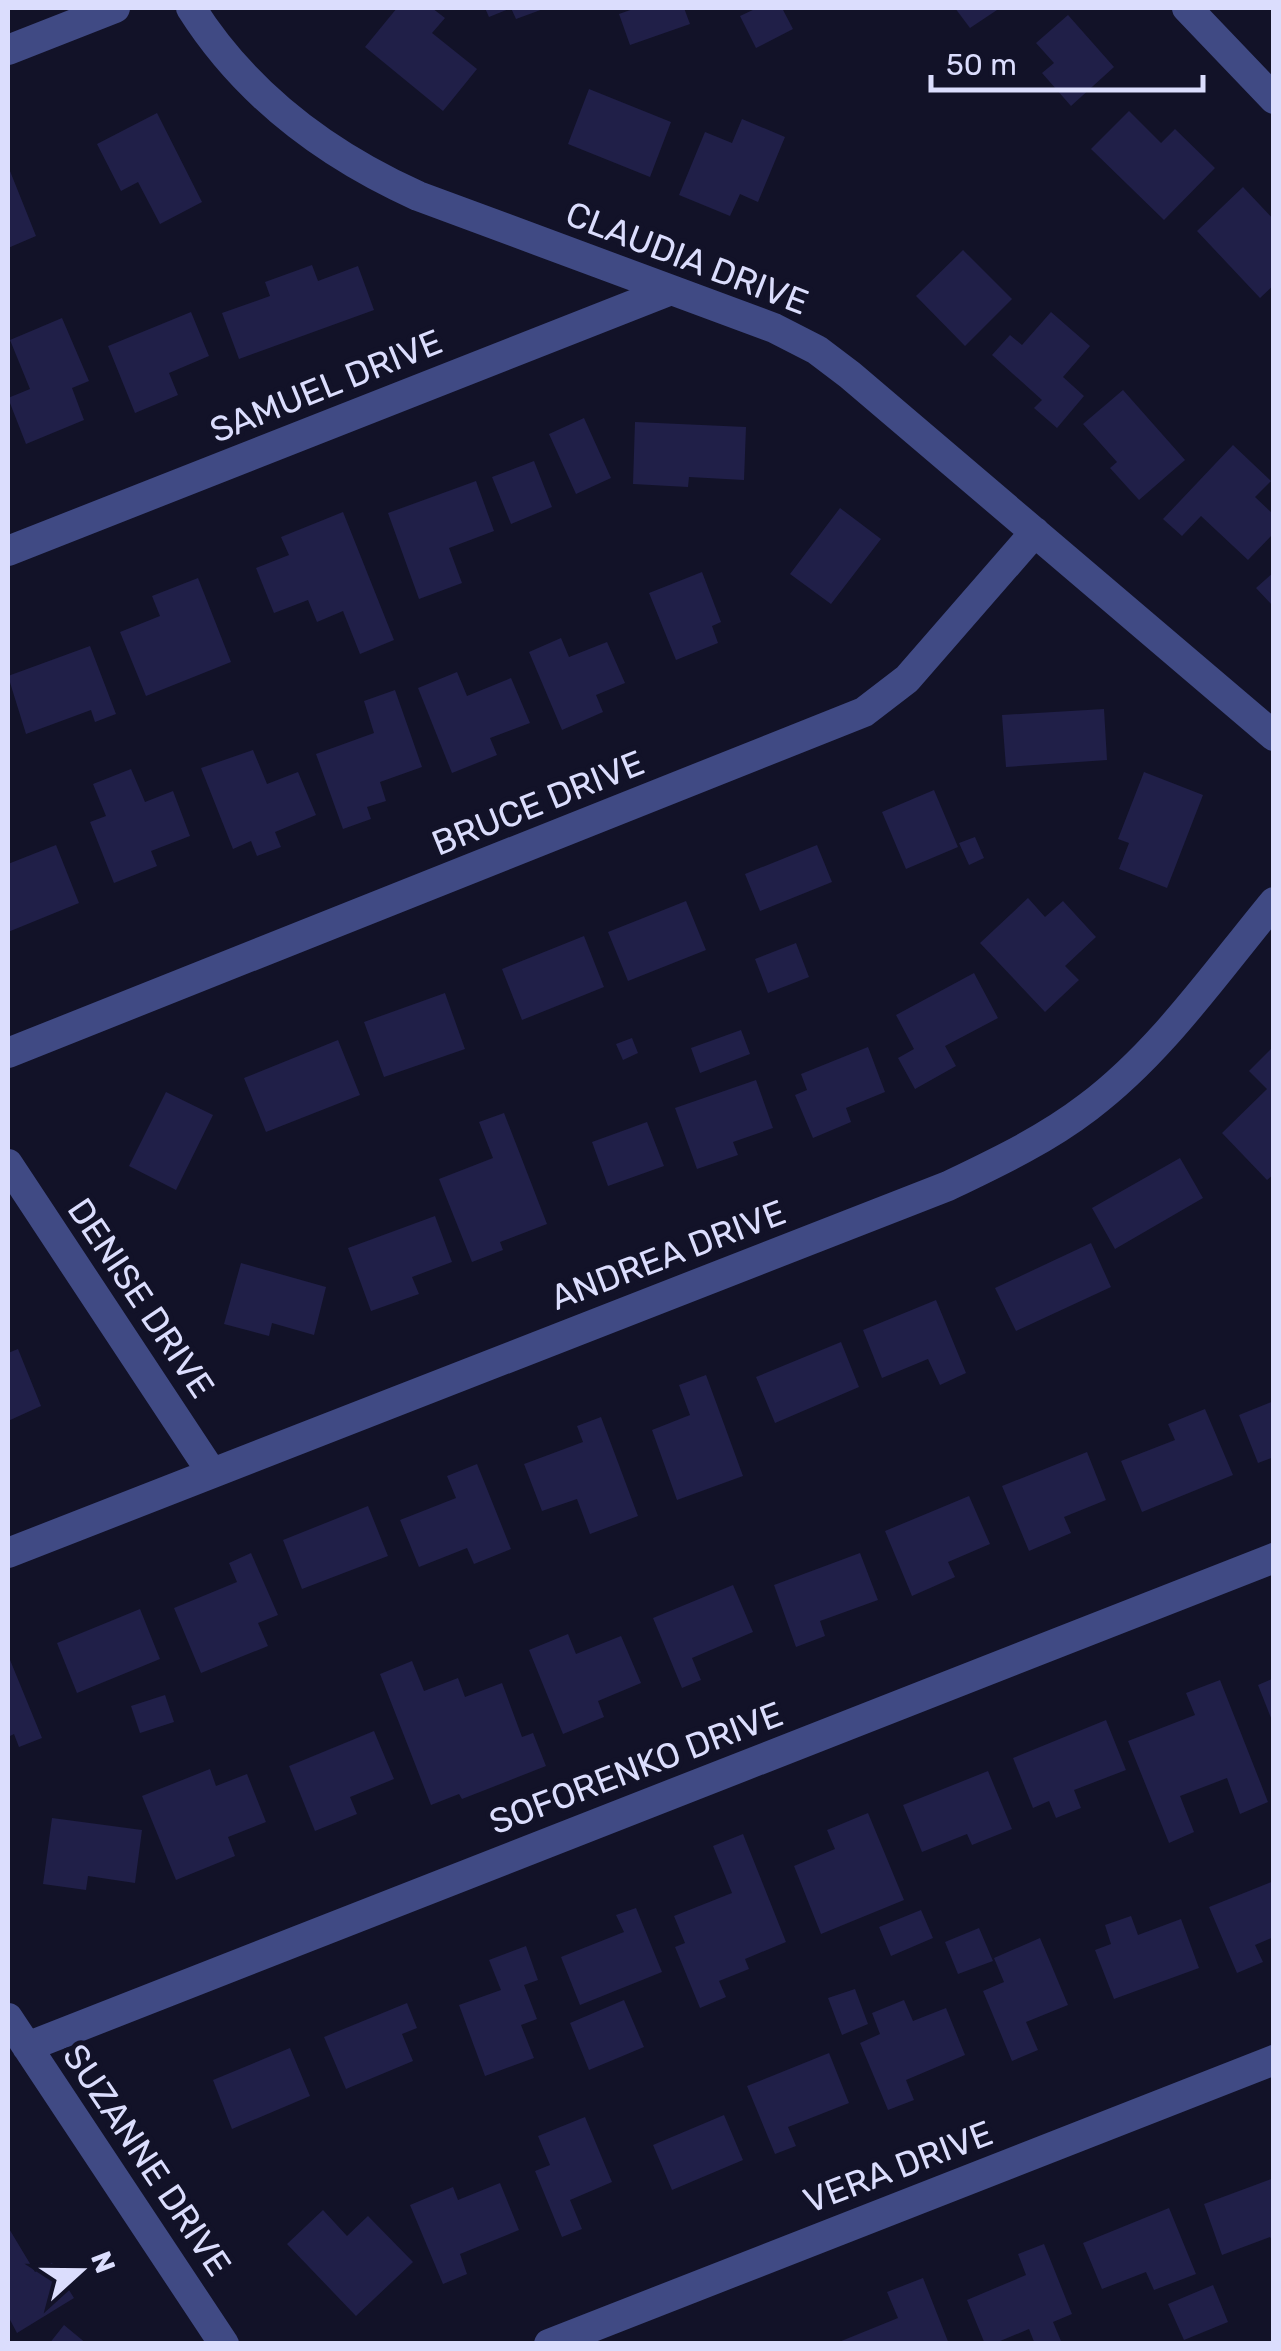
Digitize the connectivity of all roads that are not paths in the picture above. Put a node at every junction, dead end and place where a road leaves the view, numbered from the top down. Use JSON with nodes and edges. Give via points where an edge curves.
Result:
{"nodes":[{"id":1,"x":115,"y":8,"type":"edge"},
{"id":2,"x":192,"y":8,"type":"edge"},
{"id":3,"x":1187,"y":8,"type":"edge"},
{"id":4,"x":8,"y":50,"type":"edge"},
{"id":5,"x":1274,"y":99,"type":"edge"},
{"id":6,"x":671,"y":290,"type":"junction"},
{"id":7,"x":1034,"y":532,"type":"junction"},
{"id":8,"x":8,"y":552,"type":"edge"},
{"id":9,"x":1274,"y":736,"type":"edge"},
{"id":10,"x":1274,"y":902,"type":"edge"},
{"id":11,"x":8,"y":1053,"type":"edge"},
{"id":12,"x":8,"y":1164,"type":"edge"},
{"id":13,"x":212,"y":1473,"type":"junction"},
{"id":14,"x":8,"y":1553,"type":"edge"},
{"id":15,"x":1274,"y":1558,"type":"edge"},
{"id":16,"x":8,"y":2018,"type":"edge"},
{"id":17,"x":26,"y":2047,"type":"junction"},
{"id":18,"x":1274,"y":2060,"type":"edge"},
{"id":19,"x":224,"y":2344,"type":"edge"},
{"id":20,"x":549,"y":2344,"type":"edge"}],
"edges":[{"from":1,"to":4,"type":"street"},
{"from":2,"to":6,"type":"street","name":"CLAUDIA DRIVE","via":[[233,66],[282,114],[374,176]]},
{"from":3,"to":5,"type":"street"},
{"from":6,"to":7,"type":"street","name":"CLAUDIA DRIVE","via":[[817,350]]},
{"from":6,"to":8,"type":"street","name":"SAMUEL DRIVE"},
{"from":7,"to":9,"type":"street","name":"CLAUDIA DRIVE"},
{"from":7,"to":11,"type":"street","name":"BRUCE DRIVE","via":[[907,680],[864,712]]},
{"from":10,"to":13,"type":"street","name":"ANDREA DRIVE","via":[[1148,1052],[1089,1106],[1018,1152],[948,1186]]},
{"from":12,"to":13,"type":"street","name":"DENISE DRIVE"},
{"from":13,"to":14,"type":"street","name":"ANDREA DRIVE"},
{"from":15,"to":17,"type":"street","name":"SOFORENKO DRIVE"},
{"from":16,"to":17,"type":"street","name":"SUZANNE DRIVE"},
{"from":17,"to":19,"type":"street","name":"SUZANNE DRIVE"},
{"from":18,"to":20,"type":"street","name":"VERA DRIVE"}]}
